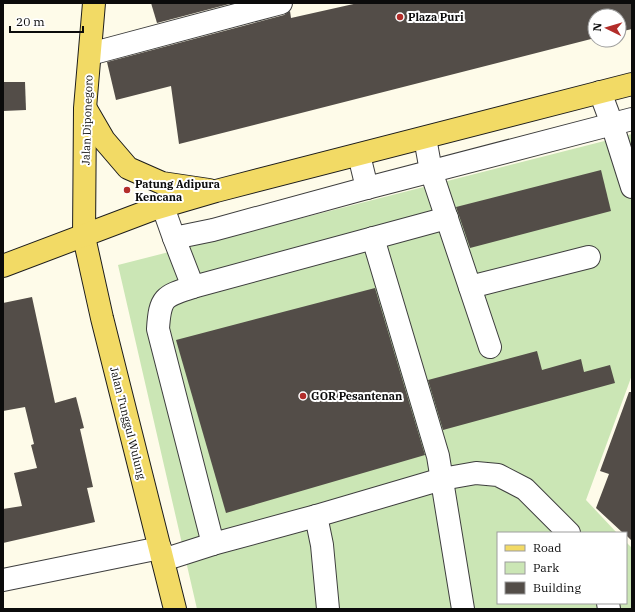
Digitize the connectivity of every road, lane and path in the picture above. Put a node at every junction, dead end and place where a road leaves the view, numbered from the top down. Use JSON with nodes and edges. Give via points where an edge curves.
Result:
{"nodes":[{"id":1,"x":94,"y":3,"type":"edge"},
{"id":2,"x":280,"y":3,"type":"edge"},
{"id":3,"x":90,"y":54,"type":"junction"},
{"id":4,"x":632,"y":84,"type":"edge"},
{"id":5,"x":600,"y":92,"type":"junction"},
{"id":6,"x":85,"y":108,"type":"junction"},
{"id":7,"x":622,"y":121,"type":"edge"},
{"id":8,"x":425,"y":138,"type":"junction"},
{"id":9,"x":359,"y":155,"type":"junction"},
{"id":10,"x":431,"y":171,"type":"junction"},
{"id":11,"x":632,"y":187,"type":"edge"},
{"id":12,"x":367,"y":188,"type":"junction"},
{"id":13,"x":216,"y":191,"type":"junction"},
{"id":14,"x":163,"y":207,"type":"junction"},
{"id":15,"x":447,"y":218,"type":"junction"},
{"id":16,"x":84,"y":237,"type":"junction"},
{"id":17,"x":174,"y":238,"type":"junction"},
{"id":18,"x":374,"y":238,"type":"junction"},
{"id":19,"x":589,"y":257,"type":"dead end"},
{"id":20,"x":3,"y":266,"type":"edge"},
{"id":21,"x":193,"y":287,"type":"junction"},
{"id":22,"x":470,"y":287,"type":"junction"},
{"id":23,"x":490,"y":347,"type":"dead end"},
{"id":24,"x":442,"y":479,"type":"junction"},
{"id":25,"x":316,"y":516,"type":"junction"},
{"id":26,"x":568,"y":532,"type":"edge"},
{"id":27,"x":212,"y":544,"type":"junction"},
{"id":28,"x":161,"y":554,"type":"junction"},
{"id":29,"x":3,"y":580,"type":"edge"},
{"id":30,"x":175,"y":609,"type":"edge"},
{"id":31,"x":328,"y":609,"type":"edge"},
{"id":32,"x":463,"y":609,"type":"edge"}],
"edges":[{"from":1,"to":3,"type":"main road","name":"Jalan Diponegoro"},
{"from":2,"to":3,"type":"lane"},
{"from":3,"to":6,"type":"main road","name":"Jalan Diponegoro"},
{"from":4,"to":5,"type":"main road"},
{"from":5,"to":7,"type":"lane"},
{"from":5,"to":8,"type":"main road"},
{"from":6,"to":13,"type":"main road","via":[[104,140],[128,168],[162,183]]},
{"from":6,"to":16,"type":"main road","name":"Jalan Diponegoro"},
{"from":7,"to":10,"type":"lane"},
{"from":7,"to":11,"type":"lane"},
{"from":8,"to":9,"type":"main road"},
{"from":8,"to":10,"type":"lane"},
{"from":9,"to":12,"type":"lane"},
{"from":9,"to":13,"type":"main road"},
{"from":10,"to":12,"type":"lane"},
{"from":10,"to":15,"type":"lane"},
{"from":12,"to":17,"type":"lane","via":[[213,230]]},
{"from":13,"to":14,"type":"main road"},
{"from":14,"to":16,"type":"main road"},
{"from":14,"to":17,"type":"lane"},
{"from":15,"to":18,"type":"lane"},
{"from":15,"to":22,"type":"lane"},
{"from":16,"to":20,"type":"main road"},
{"from":16,"to":28,"type":"main road","name":"Jalan Tunggul Wulung"},
{"from":17,"to":21,"type":"lane"},
{"from":18,"to":21,"type":"lane"},
{"from":18,"to":24,"type":"lane","via":[[438,456]]},
{"from":19,"to":22,"type":"lane"},
{"from":21,"to":27,"type":"lane","via":[[170,294],[163,302],[158,329]]},
{"from":22,"to":23,"type":"lane"},
{"from":24,"to":25,"type":"lane"},
{"from":24,"to":26,"type":"lane","via":[[476,473],[498,475],[525,490]]},
{"from":24,"to":32,"type":"lane"},
{"from":25,"to":27,"type":"lane"},
{"from":25,"to":31,"type":"lane"},
{"from":27,"to":28,"type":"lane"},
{"from":28,"to":29,"type":"lane"},
{"from":28,"to":30,"type":"main road","name":"Jalan Tunggul Wulung"}]}
